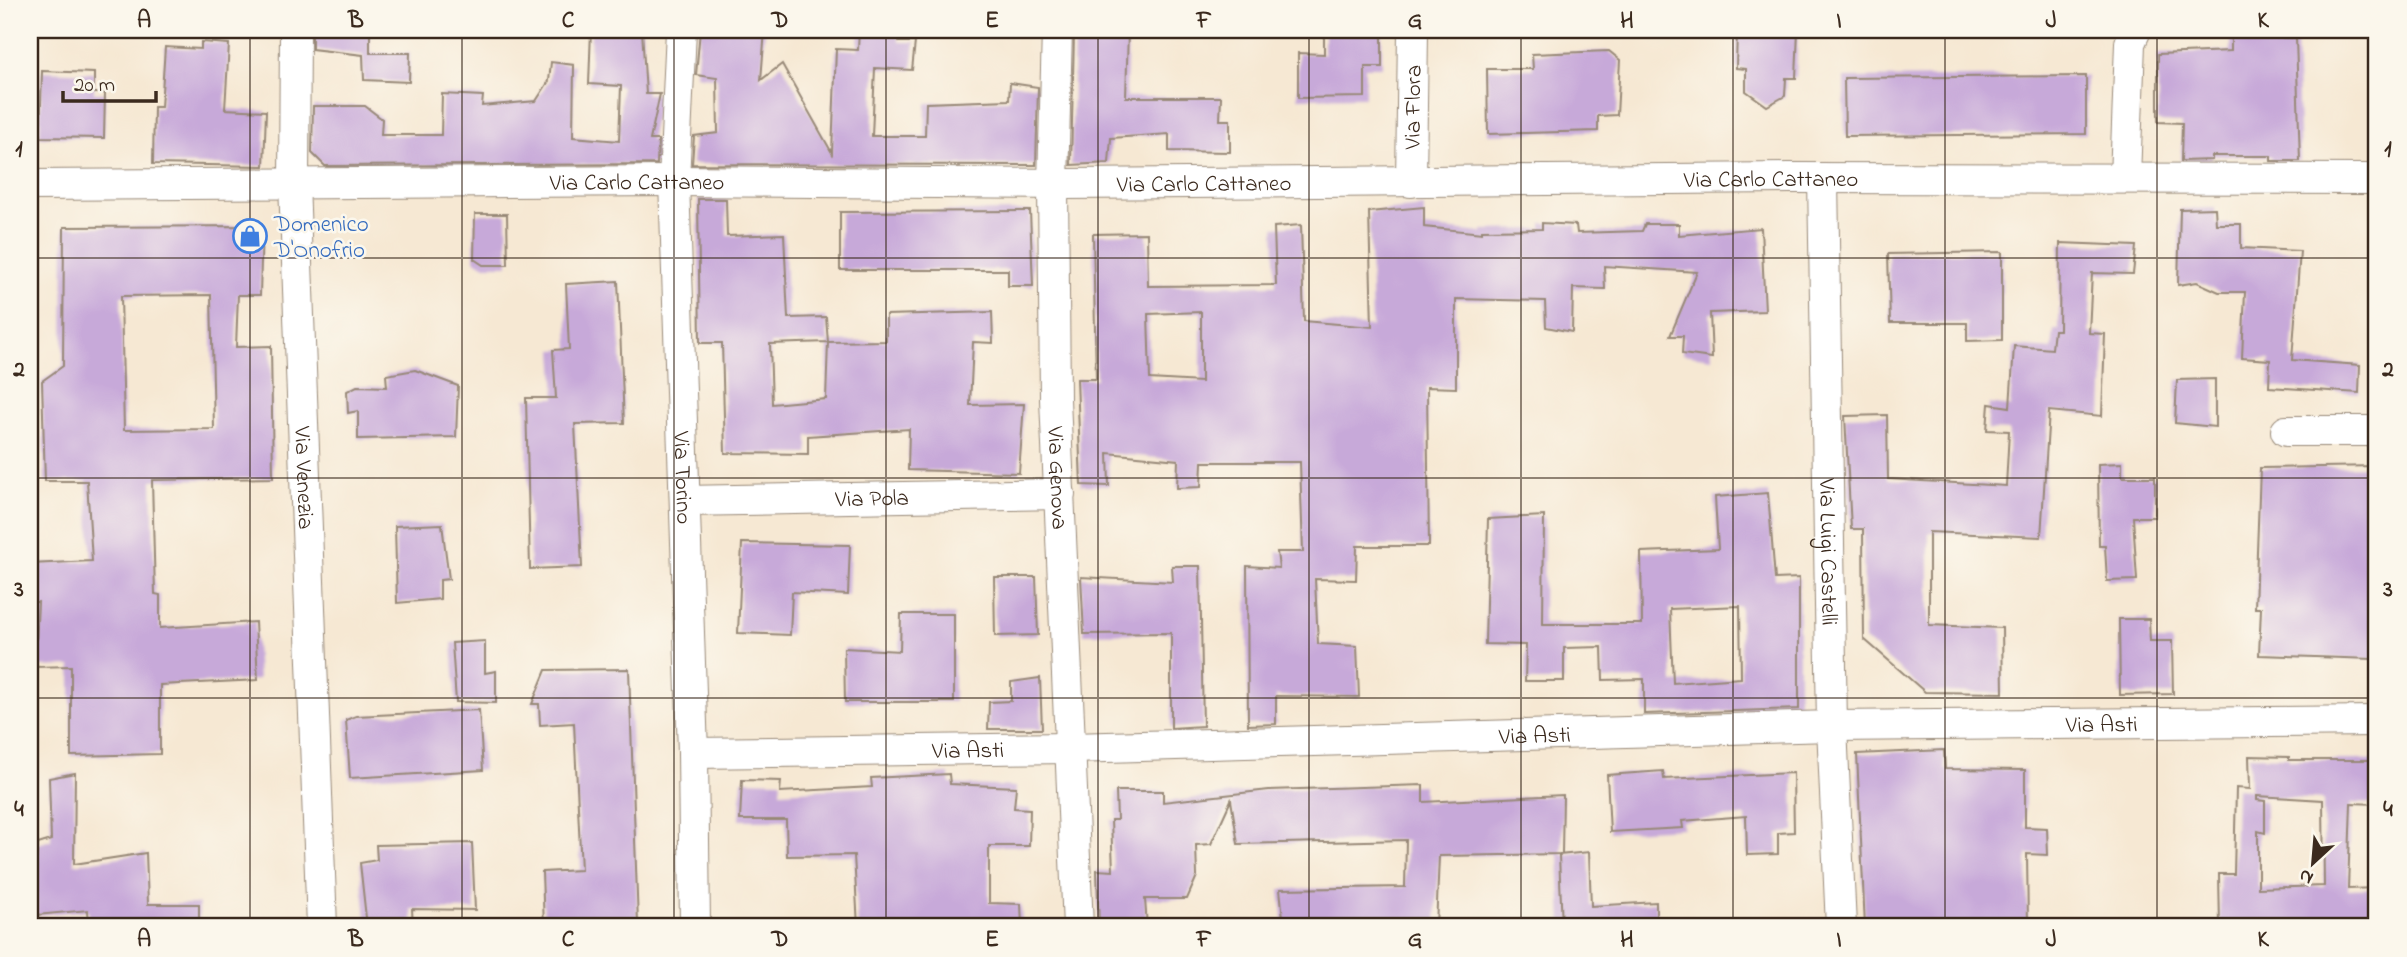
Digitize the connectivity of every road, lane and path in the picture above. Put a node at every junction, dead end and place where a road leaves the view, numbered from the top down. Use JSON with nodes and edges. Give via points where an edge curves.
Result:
{"nodes":[{"id":1,"x":295,"y":30,"type":"edge"},
{"id":2,"x":681,"y":30,"type":"edge"},
{"id":3,"x":1057,"y":30,"type":"edge"},
{"id":4,"x":1413,"y":30,"type":"edge"},
{"id":5,"x":2136,"y":30,"type":"edge"},
{"id":6,"x":1824,"y":178,"type":"junction"},
{"id":7,"x":2125,"y":178,"type":"junction"},
{"id":8,"x":2377,"y":179,"type":"edge"},
{"id":9,"x":674,"y":181,"type":"junction"},
{"id":10,"x":1411,"y":182,"type":"junction"},
{"id":11,"x":294,"y":183,"type":"junction"},
{"id":12,"x":1054,"y":184,"type":"junction"},
{"id":13,"x":30,"y":185,"type":"edge"},
{"id":14,"x":2286,"y":431,"type":"dead end"},
{"id":15,"x":2377,"y":431,"type":"edge"},
{"id":16,"x":1060,"y":494,"type":"junction"},
{"id":17,"x":685,"y":501,"type":"junction"},
{"id":18,"x":2377,"y":721,"type":"edge"},
{"id":19,"x":1832,"y":726,"type":"junction"},
{"id":20,"x":1072,"y":748,"type":"junction"},
{"id":21,"x":693,"y":753,"type":"junction"},
{"id":22,"x":322,"y":927,"type":"edge"},
{"id":23,"x":695,"y":927,"type":"edge"},
{"id":24,"x":1078,"y":927,"type":"edge"},
{"id":25,"x":1841,"y":927,"type":"edge"}],
"edges":[{"from":1,"to":11,"type":"street","name":"Via Venezia"},
{"from":2,"to":9,"type":"street","name":"Via Torino"},
{"from":3,"to":12,"type":"street","name":"Via Genova"},
{"from":4,"to":10,"type":"street","name":"Via Flora"},
{"from":5,"to":7,"type":"street","via":[[2130,43]]},
{"from":6,"to":7,"type":"street","name":"Via Carlo Cattaneo"},
{"from":6,"to":10,"type":"street","name":"Via Carlo Cattaneo"},
{"from":6,"to":19,"type":"street","name":"Via Luigi Castelli"},
{"from":7,"to":8,"type":"street","name":"Via Carlo Cattaneo"},
{"from":9,"to":11,"type":"street","name":"Via Carlo Cattaneo"},
{"from":9,"to":12,"type":"street","name":"Via Carlo Cattaneo"},
{"from":9,"to":17,"type":"street","name":"Via Torino"},
{"from":10,"to":12,"type":"street","name":"Via Carlo Cattaneo"},
{"from":11,"to":13,"type":"street","name":"Via Carlo Cattaneo"},
{"from":11,"to":22,"type":"street","name":"Via Venezia"},
{"from":12,"to":16,"type":"street","name":"Via Genova"},
{"from":14,"to":15,"type":"street"},
{"from":16,"to":17,"type":"street","name":"Via Pola"},
{"from":16,"to":20,"type":"street","name":"Via Genova"},
{"from":17,"to":21,"type":"street","name":"Via Torino"},
{"from":18,"to":19,"type":"street","name":"Via Asti"},
{"from":19,"to":20,"type":"street","name":"Via Asti"},
{"from":19,"to":25,"type":"street","name":"Via Luigi Castelli"},
{"from":20,"to":21,"type":"street","name":"Via Asti"},
{"from":20,"to":24,"type":"street","name":"Via Genova"},
{"from":21,"to":23,"type":"street","name":"Via Torino"}]}
